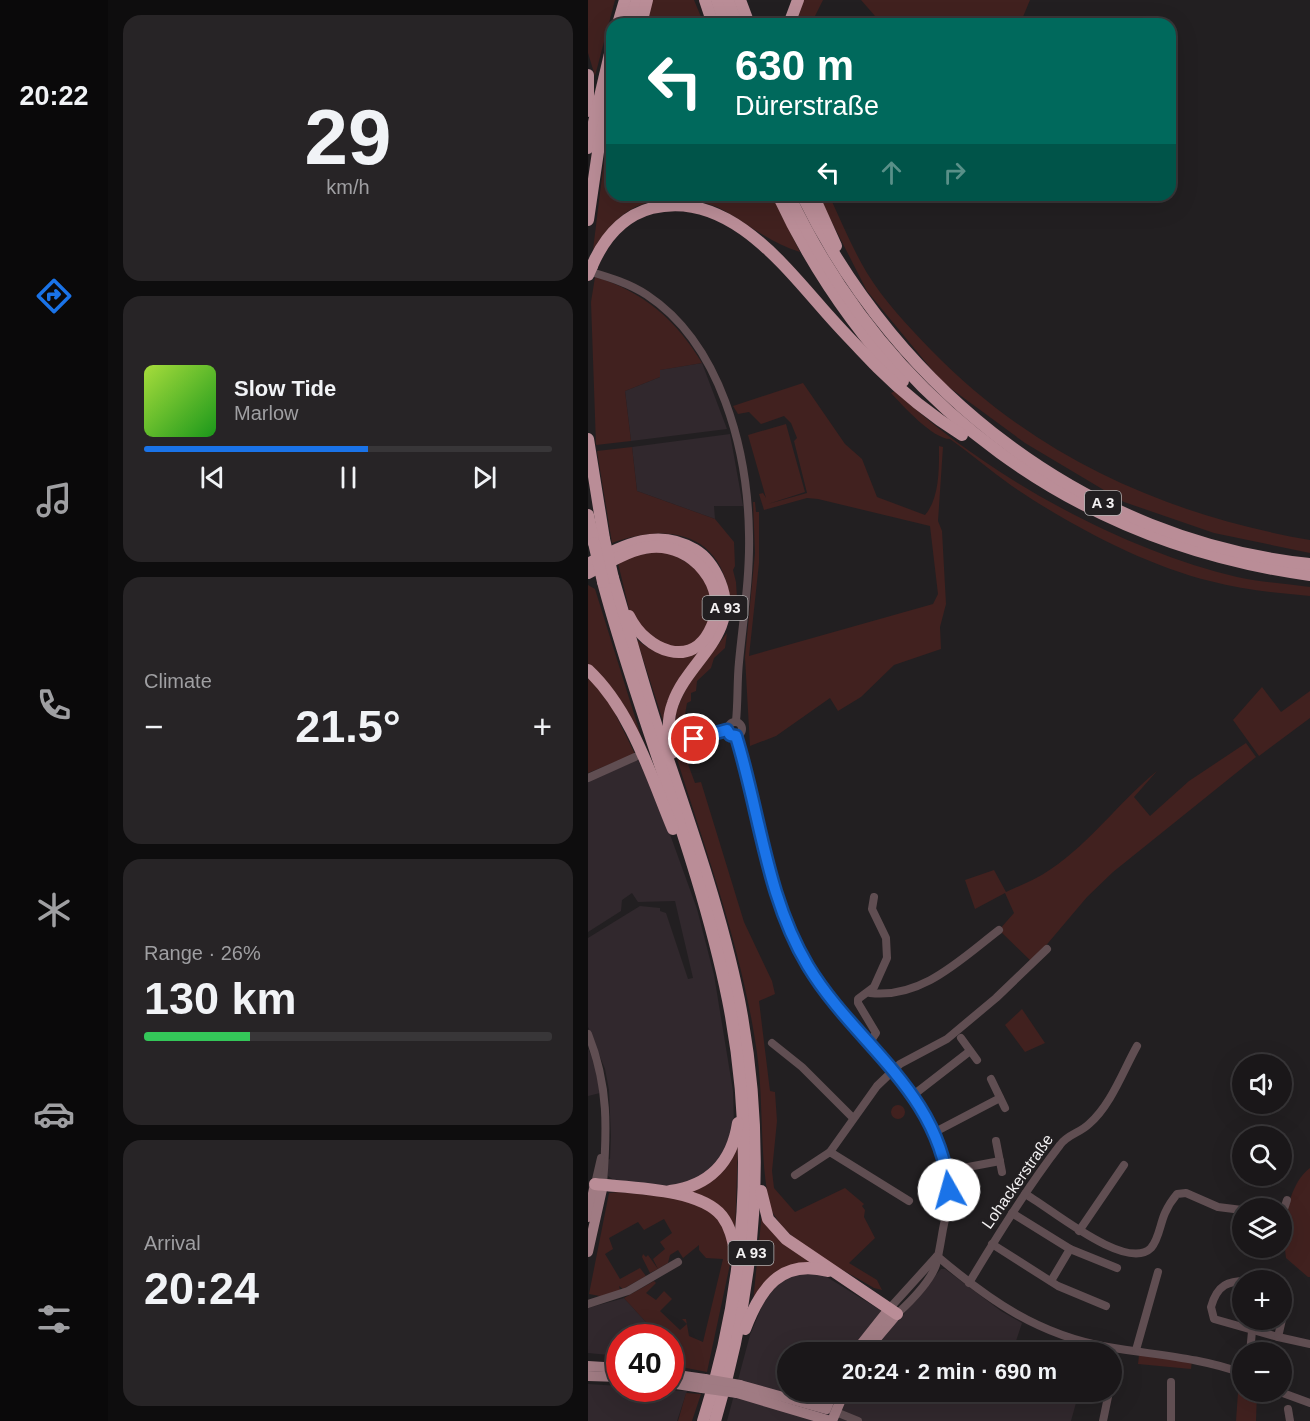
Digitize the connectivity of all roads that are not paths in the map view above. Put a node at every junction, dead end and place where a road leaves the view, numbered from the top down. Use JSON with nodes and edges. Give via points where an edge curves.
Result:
{"nodes":[{"id":1,"x":625,"y":0,"type":"edge"},
{"id":2,"x":637,"y":0,"type":"edge"},
{"id":3,"x":647,"y":0,"type":"edge"},
{"id":4,"x":705,"y":0,"type":"edge"},
{"id":5,"x":717,"y":0,"type":"edge"},
{"id":6,"x":728,"y":0,"type":"edge"},
{"id":7,"x":740,"y":0,"type":"edge"},
{"id":8,"x":798,"y":0,"type":"edge"},
{"id":9,"x":620,"y":18,"type":"edge"},
{"id":10,"x":631,"y":18,"type":"edge"},
{"id":11,"x":642,"y":18,"type":"edge"},
{"id":12,"x":711,"y":18,"type":"edge"},
{"id":13,"x":723,"y":18,"type":"edge"},
{"id":14,"x":735,"y":18,"type":"edge"},
{"id":15,"x":747,"y":18,"type":"edge"},
{"id":16,"x":791,"y":18,"type":"edge"},
{"id":17,"x":606,"y":71,"type":"edge"},
{"id":18,"x":588,"y":75,"type":"edge"},
{"id":19,"x":588,"y":111,"type":"edge"},
{"id":20,"x":606,"y":114,"type":"edge"},
{"id":21,"x":588,"y":148,"type":"edge"},
{"id":22,"x":781,"y":201,"type":"edge"},
{"id":23,"x":792,"y":201,"type":"edge"},
{"id":24,"x":805,"y":201,"type":"edge"},
{"id":25,"x":816,"y":201,"type":"edge"},
{"id":26,"x":588,"y":220,"type":"edge"},
{"id":27,"x":589,"y":270,"type":"edge"},
{"id":28,"x":853,"y":286,"type":"junction"},
{"id":29,"x":962,"y":435,"type":"junction"},
{"id":30,"x":588,"y":439,"type":"edge"},
{"id":31,"x":1036,"y":478,"type":"junction"},
{"id":32,"x":588,"y":515,"type":"edge"},
{"id":33,"x":599,"y":541,"type":"junction"},
{"id":34,"x":588,"y":564,"type":"edge"},
{"id":35,"x":1310,"y":564,"type":"edge"},
{"id":36,"x":588,"y":573,"type":"edge"},
{"id":37,"x":1310,"y":575,"type":"edge"},
{"id":38,"x":610,"y":583,"type":"junction"},
{"id":39,"x":588,"y":670,"type":"edge"},
{"id":40,"x":736,"y":721,"type":"junction"},
{"id":41,"x":727,"y":730,"type":"junction"},
{"id":42,"x":736,"y":736,"type":"junction"},
{"id":43,"x":675,"y":745,"type":"dead end"},
{"id":44,"x":635,"y":757,"type":"dead end"},
{"id":45,"x":674,"y":775,"type":"junction"},
{"id":46,"x":588,"y":778,"type":"edge"},
{"id":47,"x":699,"y":891,"type":"junction"},
{"id":48,"x":874,"y":897,"type":"dead end"},
{"id":49,"x":999,"y":930,"type":"dead end"},
{"id":50,"x":1047,"y":949,"type":"dead end"},
{"id":51,"x":870,"y":993,"type":"junction"},
{"id":52,"x":588,"y":1034,"type":"edge"},
{"id":53,"x":961,"y":1038,"type":"dead end"},
{"id":54,"x":870,"y":1042,"type":"junction"},
{"id":55,"x":772,"y":1043,"type":"dead end"},
{"id":56,"x":1137,"y":1046,"type":"dead end"},
{"id":57,"x":970,"y":1051,"type":"junction"},
{"id":58,"x":977,"y":1060,"type":"dead end"},
{"id":59,"x":893,"y":1071,"type":"junction"},
{"id":60,"x":991,"y":1079,"type":"dead end"},
{"id":61,"x":912,"y":1096,"type":"junction"},
{"id":62,"x":1000,"y":1098,"type":"junction"},
{"id":63,"x":1005,"y":1108,"type":"dead end"},
{"id":64,"x":743,"y":1114,"type":"junction"},
{"id":65,"x":853,"y":1118,"type":"junction"},
{"id":66,"x":935,"y":1132,"type":"junction"},
{"id":67,"x":996,"y":1142,"type":"dead end"},
{"id":68,"x":830,"y":1152,"type":"junction"},
{"id":69,"x":1000,"y":1161,"type":"junction"},
{"id":70,"x":756,"y":1163,"type":"junction"},
{"id":71,"x":1124,"y":1165,"type":"dead end"},
{"id":72,"x":947,"y":1172,"type":"junction"},
{"id":73,"x":1002,"y":1172,"type":"dead end"},
{"id":74,"x":795,"y":1175,"type":"dead end"},
{"id":75,"x":599,"y":1184,"type":"junction"},
{"id":76,"x":663,"y":1192,"type":"junction"},
{"id":77,"x":1025,"y":1194,"type":"junction"},
{"id":78,"x":909,"y":1201,"type":"dead end"},
{"id":79,"x":1232,"y":1209,"type":"edge"},
{"id":80,"x":1012,"y":1213,"type":"junction"},
{"id":81,"x":588,"y":1217,"type":"edge"},
{"id":82,"x":1079,"y":1232,"type":"junction"},
{"id":83,"x":993,"y":1244,"type":"junction"},
{"id":84,"x":1070,"y":1250,"type":"junction"},
{"id":85,"x":588,"y":1252,"type":"edge"},
{"id":86,"x":937,"y":1256,"type":"junction"},
{"id":87,"x":678,"y":1262,"type":"dead end"},
{"id":88,"x":738,"y":1265,"type":"junction"},
{"id":89,"x":1117,"y":1268,"type":"dead end"},
{"id":90,"x":1158,"y":1272,"type":"dead end"},
{"id":91,"x":839,"y":1275,"type":"junction"},
{"id":92,"x":1051,"y":1281,"type":"junction"},
{"id":93,"x":969,"y":1283,"type":"junction"},
{"id":94,"x":1232,"y":1283,"type":"edge"},
{"id":95,"x":588,"y":1304,"type":"edge"},
{"id":96,"x":1106,"y":1306,"type":"dead end"},
{"id":97,"x":893,"y":1311,"type":"junction"},
{"id":98,"x":1232,"y":1325,"type":"edge"},
{"id":99,"x":1249,"y":1330,"type":"edge"},
{"id":100,"x":1279,"y":1330,"type":"edge"},
{"id":101,"x":1252,"y":1331,"type":"junction"},
{"id":102,"x":1278,"y":1336,"type":"junction"},
{"id":103,"x":736,"y":1342,"type":"junction"},
{"id":104,"x":864,"y":1342,"type":"edge"},
{"id":105,"x":872,"y":1342,"type":"edge"},
{"id":106,"x":1251,"y":1342,"type":"edge"},
{"id":107,"x":1310,"y":1344,"type":"edge"},
{"id":108,"x":1136,"y":1350,"type":"junction"},
{"id":109,"x":588,"y":1366,"type":"edge"},
{"id":110,"x":606,"y":1367,"type":"edge"},
{"id":111,"x":1232,"y":1370,"type":"edge"},
{"id":112,"x":588,"y":1376,"type":"edge"},
{"id":113,"x":606,"y":1377,"type":"edge"},
{"id":114,"x":684,"y":1378,"type":"edge"},
{"id":115,"x":1171,"y":1382,"type":"dead end"},
{"id":116,"x":684,"y":1383,"type":"edge"},
{"id":117,"x":704,"y":1383,"type":"junction"},
{"id":118,"x":1292,"y":1396,"type":"edge"},
{"id":119,"x":831,"y":1402,"type":"edge"},
{"id":120,"x":838,"y":1402,"type":"edge"},
{"id":121,"x":1107,"y":1402,"type":"edge"},
{"id":122,"x":1310,"y":1403,"type":"edge"},
{"id":123,"x":1288,"y":1409,"type":"dead end"},
{"id":124,"x":828,"y":1417,"type":"edge"},
{"id":125,"x":703,"y":1421,"type":"edge"},
{"id":126,"x":715,"y":1421,"type":"edge"},
{"id":127,"x":858,"y":1421,"type":"edge"},
{"id":128,"x":1103,"y":1421,"type":"edge"},
{"id":129,"x":1171,"y":1421,"type":"edge"},
{"id":130,"x":1290,"y":1421,"type":"edge"}],
"edges":[{"from":1,"to":9,"type":"highway"},
{"from":2,"to":10,"type":"highway"},
{"from":3,"to":11,"type":"highway"},
{"from":4,"to":12,"type":"highway"},
{"from":5,"to":13,"type":"highway"},
{"from":6,"to":14,"type":"highway"},
{"from":7,"to":15,"type":"highway"},
{"from":8,"to":16,"type":"highway"},
{"from":17,"to":21,"type":"highway"},
{"from":18,"to":19,"type":"highway"},
{"from":20,"to":26,"type":"highway"},
{"from":22,"to":29,"type":"highway","number":"A 3","via":[[813,263],[853,323],[913,391]]},
{"from":23,"to":31,"type":"highway","number":"A 3","via":[[833,275],[890,352],[950,414]]},
{"from":24,"to":28,"type":"highway","number":"A 3"},
{"from":25,"to":28,"type":"highway"},
{"from":27,"to":29,"type":"highway","number":"A 3","via":[[612,232],[646,210],[684,206],[726,220],[782,262],[879,369]]},
{"from":27,"to":40,"type":"street","via":[[636,289],[683,327],[706,363],[735,431],[744,476],[749,538]]},
{"from":28,"to":35,"type":"highway","number":"A 3","via":[[905,352],[946,394],[998,439],[1059,480],[1167,531],[1242,553]]},
{"from":29,"to":31,"type":"highway","number":"A 3","via":[[1003,464]]},
{"from":30,"to":33,"type":"highway","number":"A 93"},
{"from":31,"to":37,"type":"highway","number":"A 3","via":[[1104,516],[1163,540],[1235,562]]},
{"from":32,"to":33,"type":"highway","number":"A 93"},
{"from":33,"to":38,"type":"highway","number":"A 93","bridge":true},
{"from":34,"to":45,"type":"highway","number":"A 93","via":[[631,543],[668,539],[698,552],[721,584],[725,610],[720,633],[681,685],[672,704],[668,723]]},
{"from":36,"to":38,"type":"highway","number":"A 93","via":[[642,548],[677,550],[698,564],[711,582],[716,605],[712,626],[701,641],[687,650],[657,648],[634,627],[622,593]]},
{"from":38,"to":45,"type":"highway","number":"A 93"},
{"from":38,"to":47,"type":"highway","number":"A 93","via":[[631,680]]},
{"from":39,"to":47,"type":"highway","via":[[622,716]]},
{"from":40,"to":41,"type":"street"},
{"from":40,"to":42,"type":"street","via":[[742,727]]},
{"from":41,"to":42,"type":"street"},
{"from":41,"to":43,"type":"street"},
{"from":42,"to":54,"type":"street","via":[[780,907],[808,966]]},
{"from":44,"to":46,"type":"street"},
{"from":45,"to":70,"type":"highway","number":"A 93","via":[[739,999],[754,1114]]},
{"from":47,"to":64,"type":"highway","number":"A 93","via":[[727,999]]},
{"from":48,"to":51,"type":"street","via":[[873,909],[888,947],[882,974]]},
{"from":49,"to":51,"type":"street","via":[[921,986],[894,993]]},
{"from":50,"to":59,"type":"street","via":[[947,1040]]},
{"from":51,"to":54,"type":"street","via":[[858,999],[876,1033]]},
{"from":52,"to":75,"type":"street","via":[[606,1095]]},
{"from":53,"to":57,"type":"street"},
{"from":54,"to":59,"type":"street"},
{"from":55,"to":65,"type":"street"},
{"from":56,"to":77,"type":"street","name":"Lohackerstraße","via":[[1102,1109],[1089,1125],[1066,1137]]},
{"from":57,"to":58,"type":"street"},
{"from":57,"to":61,"type":"street"},
{"from":59,"to":61,"type":"street"},
{"from":59,"to":65,"type":"street"},
{"from":60,"to":62,"type":"street"},
{"from":61,"to":66,"type":"street"},
{"from":62,"to":63,"type":"street"},
{"from":62,"to":66,"type":"street"},
{"from":64,"to":76,"type":"highway","via":[[736,1139],[709,1179]]},
{"from":64,"to":88,"type":"highway","number":"A 93","via":[[744,1190]]},
{"from":65,"to":68,"type":"street"},
{"from":66,"to":72,"type":"street"},
{"from":67,"to":69,"type":"street"},
{"from":68,"to":74,"type":"street"},
{"from":68,"to":78,"type":"street"},
{"from":69,"to":72,"type":"street"},
{"from":69,"to":73,"type":"street"},
{"from":70,"to":91,"type":"highway","via":[[768,1219],[786,1239]]},
{"from":70,"to":103,"type":"highway","number":"A 93","via":[[751,1261]]},
{"from":71,"to":82,"type":"street"},
{"from":72,"to":86,"type":"street","via":[[949,1201]]},
{"from":75,"to":76,"type":"highway"},
{"from":75,"to":81,"type":"main road"},
{"from":75,"to":85,"type":"main road"},
{"from":76,"to":88,"type":"highway","via":[[698,1200],[721,1214],[731,1232]]},
{"from":77,"to":80,"type":"street","name":"Lohackerstraße"},
{"from":77,"to":82,"type":"street"},
{"from":79,"to":82,"type":"street","via":[[1186,1193],[1177,1194],[1166,1210],[1153,1246],[1146,1252],[1135,1253],[1101,1243]]},
{"from":80,"to":83,"type":"street","name":"Lohackerstraße"},
{"from":80,"to":84,"type":"street"},
{"from":83,"to":92,"type":"street"},
{"from":83,"to":93,"type":"street","name":"Lohackerstraße"},
{"from":84,"to":89,"type":"street"},
{"from":84,"to":92,"type":"street"},
{"from":86,"to":93,"type":"street"},
{"from":86,"to":97,"type":"street"},
{"from":87,"to":95,"type":"street","via":[[628,1291]]},
{"from":88,"to":125,"type":"highway","number":"A 93","via":[[719,1370]]},
{"from":90,"to":108,"type":"street"},
{"from":91,"to":97,"type":"highway"},
{"from":91,"to":103,"type":"highway","via":[[806,1268],[781,1274],[763,1291]]},
{"from":92,"to":96,"type":"street"},
{"from":93,"to":108,"type":"street","via":[[1023,1319],[1084,1341]]},
{"from":94,"to":98,"type":"street","via":[[1223,1284],[1210,1310],[1218,1321]]},
{"from":97,"to":104,"type":"main road"},
{"from":97,"to":105,"type":"main road"},
{"from":99,"to":101,"type":"street"},
{"from":100,"to":102,"type":"street"},
{"from":101,"to":102,"type":"street"},
{"from":101,"to":106,"type":"street"},
{"from":102,"to":107,"type":"street"},
{"from":103,"to":126,"type":"highway","number":"A 93"},
{"from":108,"to":111,"type":"street"},
{"from":109,"to":110,"type":"main road"},
{"from":112,"to":113,"type":"main road"},
{"from":114,"to":117,"type":"main road"},
{"from":115,"to":129,"type":"street"},
{"from":116,"to":117,"type":"main road"},
{"from":117,"to":124,"type":"main road","bridge":true,"via":[[739,1389]]},
{"from":118,"to":122,"type":"street"},
{"from":119,"to":124,"type":"main road"},
{"from":120,"to":124,"type":"main road"},
{"from":121,"to":128,"type":"street"},
{"from":123,"to":130,"type":"street"},
{"from":124,"to":127,"type":"street"}]}
